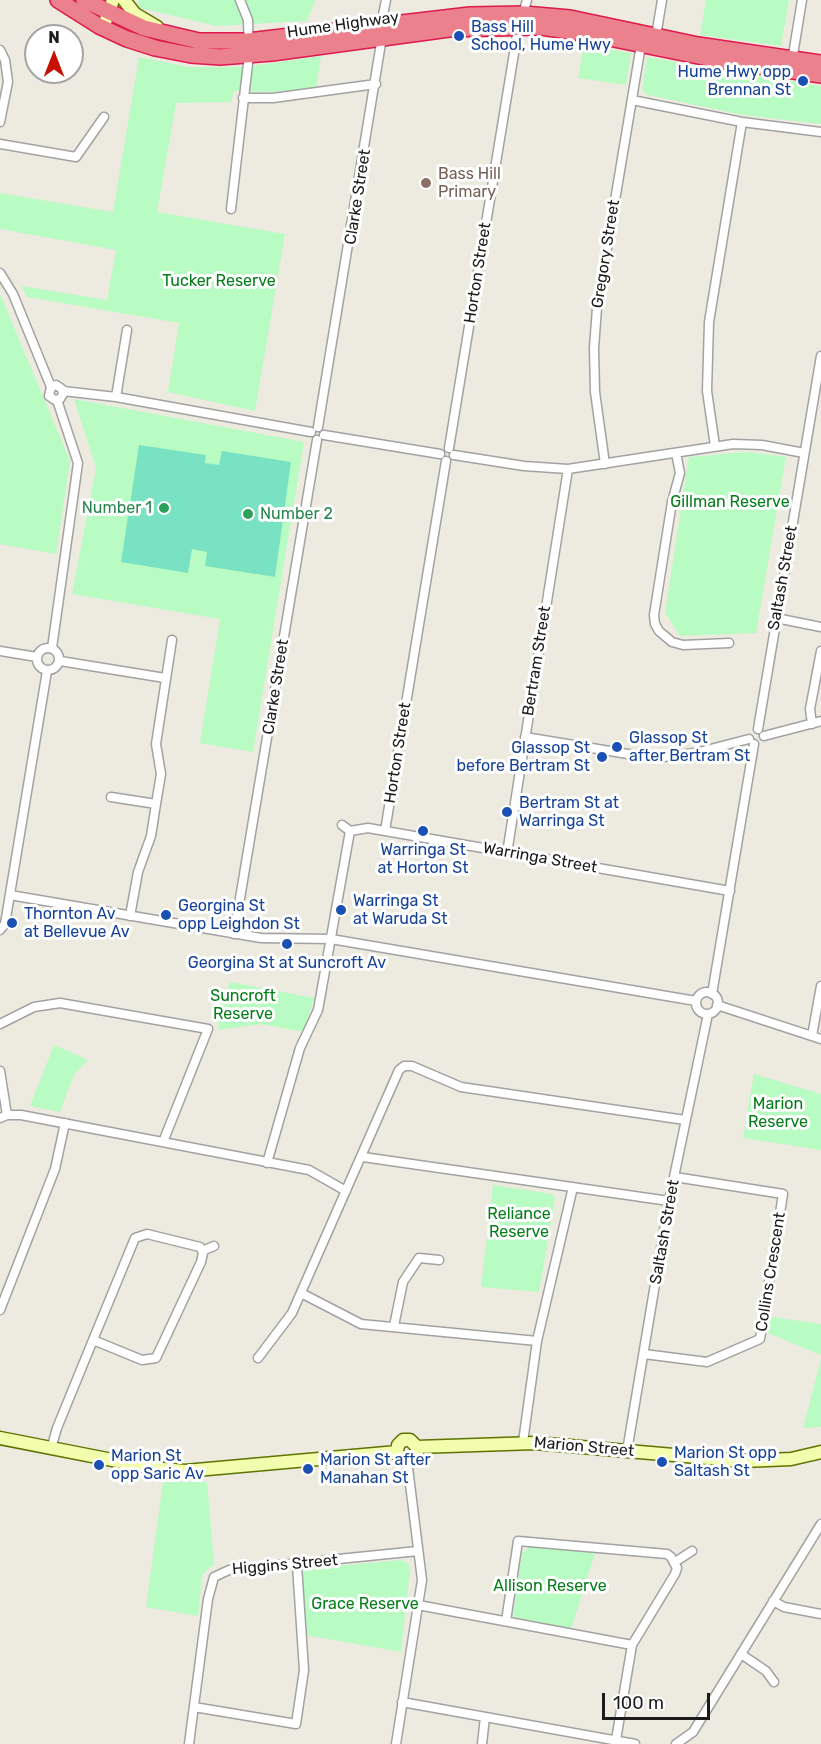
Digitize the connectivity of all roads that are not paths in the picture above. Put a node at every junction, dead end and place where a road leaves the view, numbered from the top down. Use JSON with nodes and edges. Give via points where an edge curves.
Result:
{"nodes":[{"id":1,"x":58,"y":0,"type":"edge"},
{"id":2,"x":84,"y":0,"type":"edge"},
{"id":3,"x":124,"y":0,"type":"edge"},
{"id":4,"x":240,"y":0,"type":"edge"},
{"id":5,"x":386,"y":0,"type":"edge"},
{"id":6,"x":662,"y":0,"type":"edge"},
{"id":7,"x":802,"y":0,"type":"edge"},
{"id":8,"x":108,"y":14,"type":"edge"},
{"id":9,"x":524,"y":14,"type":"edge"},
{"id":10,"x":382,"y":31,"type":"junction"},
{"id":11,"x":656,"y":36,"type":"junction"},
{"id":12,"x":176,"y":37,"type":"junction"},
{"id":13,"x":640,"y":45,"type":"junction"},
{"id":14,"x":248,"y":48,"type":"junction"},
{"id":15,"x":0,"y":50,"type":"edge"},
{"id":16,"x":821,"y":63,"type":"edge"},
{"id":17,"x":791,"y":64,"type":"junction"},
{"id":18,"x":821,"y":75,"type":"edge"},
{"id":19,"x":376,"y":84,"type":"junction"},
{"id":20,"x":243,"y":98,"type":"junction"},
{"id":21,"x":632,"y":100,"type":"junction"},
{"id":22,"x":104,"y":117,"type":"dead end"},
{"id":23,"x":0,"y":122,"type":"edge"},
{"id":24,"x":742,"y":122,"type":"junction"},
{"id":25,"x":821,"y":132,"type":"edge"},
{"id":26,"x":0,"y":144,"type":"edge"},
{"id":27,"x":231,"y":208,"type":"dead end"},
{"id":28,"x":0,"y":273,"type":"edge"},
{"id":29,"x":127,"y":330,"type":"dead end"},
{"id":30,"x":821,"y":356,"type":"edge"},
{"id":31,"x":51,"y":387,"type":"junction"},
{"id":32,"x":63,"y":391,"type":"junction"},
{"id":33,"x":818,"y":396,"type":"edge"},
{"id":34,"x":116,"y":397,"type":"junction"},
{"id":35,"x":57,"y":400,"type":"junction"},
{"id":36,"x":317,"y":433,"type":"junction"},
{"id":37,"x":715,"y":446,"type":"junction"},
{"id":38,"x":451,"y":452,"type":"junction"},
{"id":39,"x":676,"y":453,"type":"junction"},
{"id":40,"x":804,"y":453,"type":"junction"},
{"id":41,"x":443,"y":458,"type":"junction"},
{"id":42,"x":605,"y":464,"type":"junction"},
{"id":43,"x":568,"y":469,"type":"junction"},
{"id":44,"x":776,"y":618,"type":"junction"},
{"id":45,"x":821,"y":627,"type":"edge"},
{"id":46,"x":172,"y":640,"type":"dead end"},
{"id":47,"x":729,"y":644,"type":"dead end"},
{"id":48,"x":51,"y":648,"type":"junction"},
{"id":49,"x":0,"y":651,"type":"edge"},
{"id":50,"x":821,"y":651,"type":"edge"},
{"id":51,"x":37,"y":657,"type":"junction"},
{"id":52,"x":60,"y":661,"type":"junction"},
{"id":53,"x":47,"y":671,"type":"junction"},
{"id":54,"x":165,"y":678,"type":"junction"},
{"id":55,"x":821,"y":721,"type":"edge"},
{"id":56,"x":812,"y":724,"type":"junction"},
{"id":57,"x":761,"y":733,"type":"junction"},
{"id":58,"x":525,"y":737,"type":"junction"},
{"id":59,"x":751,"y":742,"type":"junction"},
{"id":60,"x":111,"y":797,"type":"dead end"},
{"id":61,"x":156,"y":804,"type":"junction"},
{"id":62,"x":342,"y":825,"type":"dead end"},
{"id":63,"x":350,"y":831,"type":"junction"},
{"id":64,"x":385,"y":831,"type":"junction"},
{"id":65,"x":507,"y":853,"type":"junction"},
{"id":66,"x":730,"y":891,"type":"junction"},
{"id":67,"x":10,"y":895,"type":"junction"},
{"id":68,"x":130,"y":916,"type":"junction"},
{"id":69,"x":0,"y":930,"type":"edge"},
{"id":70,"x":234,"y":934,"type":"junction"},
{"id":71,"x":331,"y":939,"type":"junction"},
{"id":72,"x":821,"y":986,"type":"edge"},
{"id":73,"x":712,"y":994,"type":"junction"},
{"id":74,"x":696,"y":1001,"type":"junction"},
{"id":75,"x":717,"y":1005,"type":"junction"},
{"id":76,"x":708,"y":1014,"type":"junction"},
{"id":77,"x":0,"y":1024,"type":"edge"},
{"id":78,"x":817,"y":1037,"type":"edge"},
{"id":79,"x":0,"y":1071,"type":"edge"},
{"id":80,"x":4,"y":1116,"type":"edge"},
{"id":81,"x":685,"y":1120,"type":"junction"},
{"id":82,"x":65,"y":1123,"type":"junction"},
{"id":83,"x":163,"y":1142,"type":"junction"},
{"id":84,"x":363,"y":1157,"type":"junction"},
{"id":85,"x":267,"y":1163,"type":"junction"},
{"id":86,"x":675,"y":1177,"type":"junction"},
{"id":87,"x":573,"y":1186,"type":"junction"},
{"id":88,"x":346,"y":1191,"type":"junction"},
{"id":89,"x":669,"y":1201,"type":"junction"},
{"id":90,"x":214,"y":1246,"type":"dead end"},
{"id":91,"x":202,"y":1251,"type":"junction"},
{"id":92,"x":439,"y":1260,"type":"dead end"},
{"id":93,"x":300,"y":1293,"type":"junction"},
{"id":94,"x":0,"y":1310,"type":"edge"},
{"id":95,"x":394,"y":1326,"type":"junction"},
{"id":96,"x":93,"y":1340,"type":"junction"},
{"id":97,"x":537,"y":1341,"type":"junction"},
{"id":98,"x":644,"y":1354,"type":"junction"},
{"id":99,"x":258,"y":1358,"type":"dead end"},
{"id":100,"x":0,"y":1438,"type":"edge"},
{"id":101,"x":523,"y":1442,"type":"junction"},
{"id":102,"x":417,"y":1447,"type":"junction"},
{"id":103,"x":51,"y":1449,"type":"junction"},
{"id":104,"x":627,"y":1451,"type":"junction"},
{"id":105,"x":397,"y":1452,"type":"junction"},
{"id":106,"x":821,"y":1452,"type":"edge"},
{"id":107,"x":407,"y":1460,"type":"junction"},
{"id":108,"x":821,"y":1524,"type":"edge"},
{"id":109,"x":418,"y":1551,"type":"junction"},
{"id":110,"x":692,"y":1551,"type":"dead end"},
{"id":111,"x":675,"y":1562,"type":"junction"},
{"id":112,"x":297,"y":1565,"type":"junction"},
{"id":113,"x":773,"y":1601,"type":"junction"},
{"id":114,"x":418,"y":1605,"type":"junction"},
{"id":115,"x":821,"y":1614,"type":"edge"},
{"id":116,"x":506,"y":1621,"type":"junction"},
{"id":117,"x":632,"y":1645,"type":"junction"},
{"id":118,"x":741,"y":1654,"type":"junction"},
{"id":119,"x":774,"y":1682,"type":"dead end"},
{"id":120,"x":402,"y":1702,"type":"junction"},
{"id":121,"x":194,"y":1707,"type":"junction"},
{"id":122,"x":485,"y":1717,"type":"junction"},
{"id":123,"x":616,"y":1740,"type":"junction"},
{"id":124,"x":189,"y":1744,"type":"edge"},
{"id":125,"x":396,"y":1744,"type":"edge"},
{"id":126,"x":482,"y":1744,"type":"edge"},
{"id":127,"x":635,"y":1744,"type":"edge"},
{"id":128,"x":676,"y":1744,"type":"edge"}],
"edges":[{"from":1,"to":8,"type":"highway","name":"Hume Highway"},
{"from":2,"to":8,"type":"highway","name":"Hume Highway"},
{"from":3,"to":12,"type":"main road","via":[[135,15]]},
{"from":4,"to":14,"type":"street","via":[[248,20]]},
{"from":5,"to":10,"type":"street","name":"Clarke Street"},
{"from":6,"to":11,"type":"street"},
{"from":7,"to":17,"type":"street"},
{"from":8,"to":12,"type":"highway","name":"Hume Highway"},
{"from":8,"to":14,"type":"highway","name":"Hume Highway","via":[[127,39],[174,52],[220,57]]},
{"from":9,"to":10,"type":"highway","name":"Hume Highway","via":[[449,29]]},
{"from":9,"to":11,"type":"highway","name":"Hume Highway","via":[[570,18]]},
{"from":9,"to":13,"type":"highway","name":"Hume Highway","via":[[565,30]]},
{"from":9,"to":38,"type":"street","name":"Horton Street"},
{"from":10,"to":14,"type":"highway","name":"Hume Highway"},
{"from":10,"to":19,"type":"street","name":"Clarke Street"},
{"from":11,"to":17,"type":"highway","name":"Hume Highway"},
{"from":12,"to":14,"type":"highway","name":"Hume Highway"},
{"from":13,"to":17,"type":"highway","name":"Hume Highway","via":[[718,60]]},
{"from":13,"to":21,"type":"street","name":"Gregory Street"},
{"from":14,"to":20,"type":"street"},
{"from":15,"to":23,"type":"street","via":[[8,82]]},
{"from":16,"to":17,"type":"highway","name":"Hume Highway"},
{"from":17,"to":18,"type":"highway","name":"Hume Highway"},
{"from":19,"to":20,"type":"street","via":[[273,98]]},
{"from":19,"to":36,"type":"street","name":"Clarke Street"},
{"from":20,"to":27,"type":"street"},
{"from":21,"to":24,"type":"street"},
{"from":21,"to":42,"type":"street","name":"Gregory Street","via":[[597,308],[594,348],[595,392]]},
{"from":22,"to":26,"type":"street","via":[[76,157]]},
{"from":24,"to":25,"type":"street"},
{"from":24,"to":37,"type":"street","via":[[709,322],[707,391]]},
{"from":28,"to":31,"type":"street","via":[[13,294]]},
{"from":29,"to":34,"type":"street"},
{"from":30,"to":33,"type":"street","name":"Saltash Street"},
{"from":31,"to":32,"type":"street","via":[[58,386]]},
{"from":31,"to":35,"type":"street","via":[[49,396]]},
{"from":32,"to":34,"type":"street"},
{"from":32,"to":35,"type":"street"},
{"from":33,"to":40,"type":"street","name":"Saltash Street"},
{"from":34,"to":36,"type":"street"},
{"from":35,"to":48,"type":"street","via":[[78,463]]},
{"from":36,"to":41,"type":"street"},
{"from":36,"to":70,"type":"street","name":"Clarke Street"},
{"from":37,"to":39,"type":"street"},
{"from":37,"to":40,"type":"street","via":[[762,446]]},
{"from":38,"to":41,"type":"street","via":[[451,460]]},
{"from":38,"to":43,"type":"street","via":[[524,466]]},
{"from":39,"to":42,"type":"street"},
{"from":39,"to":47,"type":"street","via":[[680,473],[672,502],[655,624],[672,642],[683,645]]},
{"from":40,"to":44,"type":"street","name":"Saltash Street"},
{"from":41,"to":64,"type":"street","name":"Horton Street"},
{"from":42,"to":43,"type":"street"},
{"from":43,"to":58,"type":"street","name":"Bertram Street"},
{"from":44,"to":45,"type":"street"},
{"from":44,"to":57,"type":"street","name":"Saltash Street"},
{"from":46,"to":54,"type":"street"},
{"from":48,"to":51,"type":"street","via":[[44,648]]},
{"from":48,"to":52,"type":"street"},
{"from":49,"to":51,"type":"street"},
{"from":50,"to":56,"type":"street","via":[[810,709]]},
{"from":51,"to":53,"type":"street","via":[[40,668]]},
{"from":52,"to":53,"type":"street"},
{"from":52,"to":54,"type":"street"},
{"from":53,"to":67,"type":"street"},
{"from":54,"to":61,"type":"street","via":[[156,744],[161,774]]},
{"from":55,"to":56,"type":"street"},
{"from":56,"to":57,"type":"street"},
{"from":57,"to":59,"type":"street","via":[[751,732]]},
{"from":57,"to":59,"type":"street","via":[[762,742]]},
{"from":58,"to":59,"type":"street","via":[[663,757]]},
{"from":58,"to":65,"type":"street","name":"Bertram Street"},
{"from":59,"to":66,"type":"street"},
{"from":60,"to":61,"type":"street"},
{"from":61,"to":68,"type":"street"},
{"from":62,"to":63,"type":"street"},
{"from":63,"to":64,"type":"street","name":"Warringa Street"},
{"from":63,"to":71,"type":"street"},
{"from":64,"to":65,"type":"street","name":"Warringa Street"},
{"from":65,"to":66,"type":"street","name":"Warringa Street"},
{"from":66,"to":73,"type":"street"},
{"from":67,"to":68,"type":"street"},
{"from":67,"to":69,"type":"street"},
{"from":68,"to":70,"type":"street"},
{"from":70,"to":71,"type":"street"},
{"from":71,"to":74,"type":"street"},
{"from":71,"to":85,"type":"street","via":[[318,1010],[300,1048]]},
{"from":72,"to":78,"type":"street"},
{"from":73,"to":74,"type":"street","via":[[702,994]]},
{"from":73,"to":75,"type":"street"},
{"from":74,"to":76,"type":"street","via":[[699,1011]]},
{"from":75,"to":76,"type":"street"},
{"from":75,"to":78,"type":"street"},
{"from":76,"to":81,"type":"street","name":"Saltash Street"},
{"from":77,"to":83,"type":"street","via":[[34,1007],[60,1004],[208,1029]]},
{"from":79,"to":80,"type":"street"},
{"from":80,"to":82,"type":"street"},
{"from":81,"to":84,"type":"street","via":[[461,1087],[402,1062]]},
{"from":81,"to":86,"type":"street","name":"Saltash Street"},
{"from":82,"to":83,"type":"street"},
{"from":82,"to":94,"type":"street","via":[[55,1169]]},
{"from":83,"to":85,"type":"street"},
{"from":84,"to":87,"type":"street"},
{"from":84,"to":88,"type":"street"},
{"from":85,"to":88,"type":"street","via":[[309,1170]]},
{"from":86,"to":89,"type":"street","name":"Saltash Street"},
{"from":86,"to":98,"type":"street","name":"Collins Crescent","via":[[783,1194],[760,1339],[707,1362]]},
{"from":87,"to":89,"type":"street"},
{"from":87,"to":97,"type":"street"},
{"from":88,"to":93,"type":"street"},
{"from":89,"to":98,"type":"street","name":"Saltash Street"},
{"from":90,"to":91,"type":"street"},
{"from":91,"to":96,"type":"street","via":[[194,1244],[136,1233]]},
{"from":91,"to":96,"type":"street","via":[[201,1262],[155,1363]]},
{"from":92,"to":95,"type":"street","via":[[419,1258],[403,1282]]},
{"from":93,"to":95,"type":"street","via":[[361,1324]]},
{"from":93,"to":99,"type":"street","via":[[292,1313]]},
{"from":95,"to":97,"type":"street"},
{"from":96,"to":103,"type":"street"},
{"from":97,"to":101,"type":"street"},
{"from":98,"to":104,"type":"street","name":"Saltash Street"},
{"from":100,"to":103,"type":"main road"},
{"from":101,"to":102,"type":"main road","name":"Marion Street"},
{"from":101,"to":104,"type":"main road","name":"Marion Street"},
{"from":102,"to":105,"type":"main road","via":[[410,1440],[403,1440]]},
{"from":102,"to":107,"type":"main road","via":[[416,1456]]},
{"from":103,"to":105,"type":"main road","via":[[185,1471]]},
{"from":104,"to":106,"type":"main road","name":"Marion Street","via":[[743,1461],[791,1459]]},
{"from":105,"to":107,"type":"main road"},
{"from":107,"to":109,"type":"street"},
{"from":108,"to":113,"type":"street"},
{"from":109,"to":112,"type":"street","name":"Higgins Street"},
{"from":109,"to":114,"type":"street","via":[[422,1580]]},
{"from":110,"to":111,"type":"street"},
{"from":111,"to":116,"type":"street","via":[[667,1554],[518,1541]]},
{"from":111,"to":117,"type":"street","via":[[675,1574]]},
{"from":112,"to":121,"type":"street","name":"Higgins Street","via":[[229,1570],[214,1576]]},
{"from":112,"to":121,"type":"street","via":[[304,1670],[296,1724]]},
{"from":113,"to":115,"type":"street"},
{"from":113,"to":118,"type":"street"},
{"from":114,"to":116,"type":"street"},
{"from":114,"to":120,"type":"street"},
{"from":116,"to":117,"type":"street"},
{"from":117,"to":123,"type":"street"},
{"from":118,"to":119,"type":"street","via":[[766,1671]]},
{"from":118,"to":128,"type":"street","via":[[693,1732]]},
{"from":120,"to":122,"type":"street"},
{"from":120,"to":125,"type":"street"},
{"from":121,"to":124,"type":"street","name":"Higgins Street"},
{"from":122,"to":123,"type":"street"},
{"from":122,"to":126,"type":"street"},
{"from":123,"to":127,"type":"street"}]}
